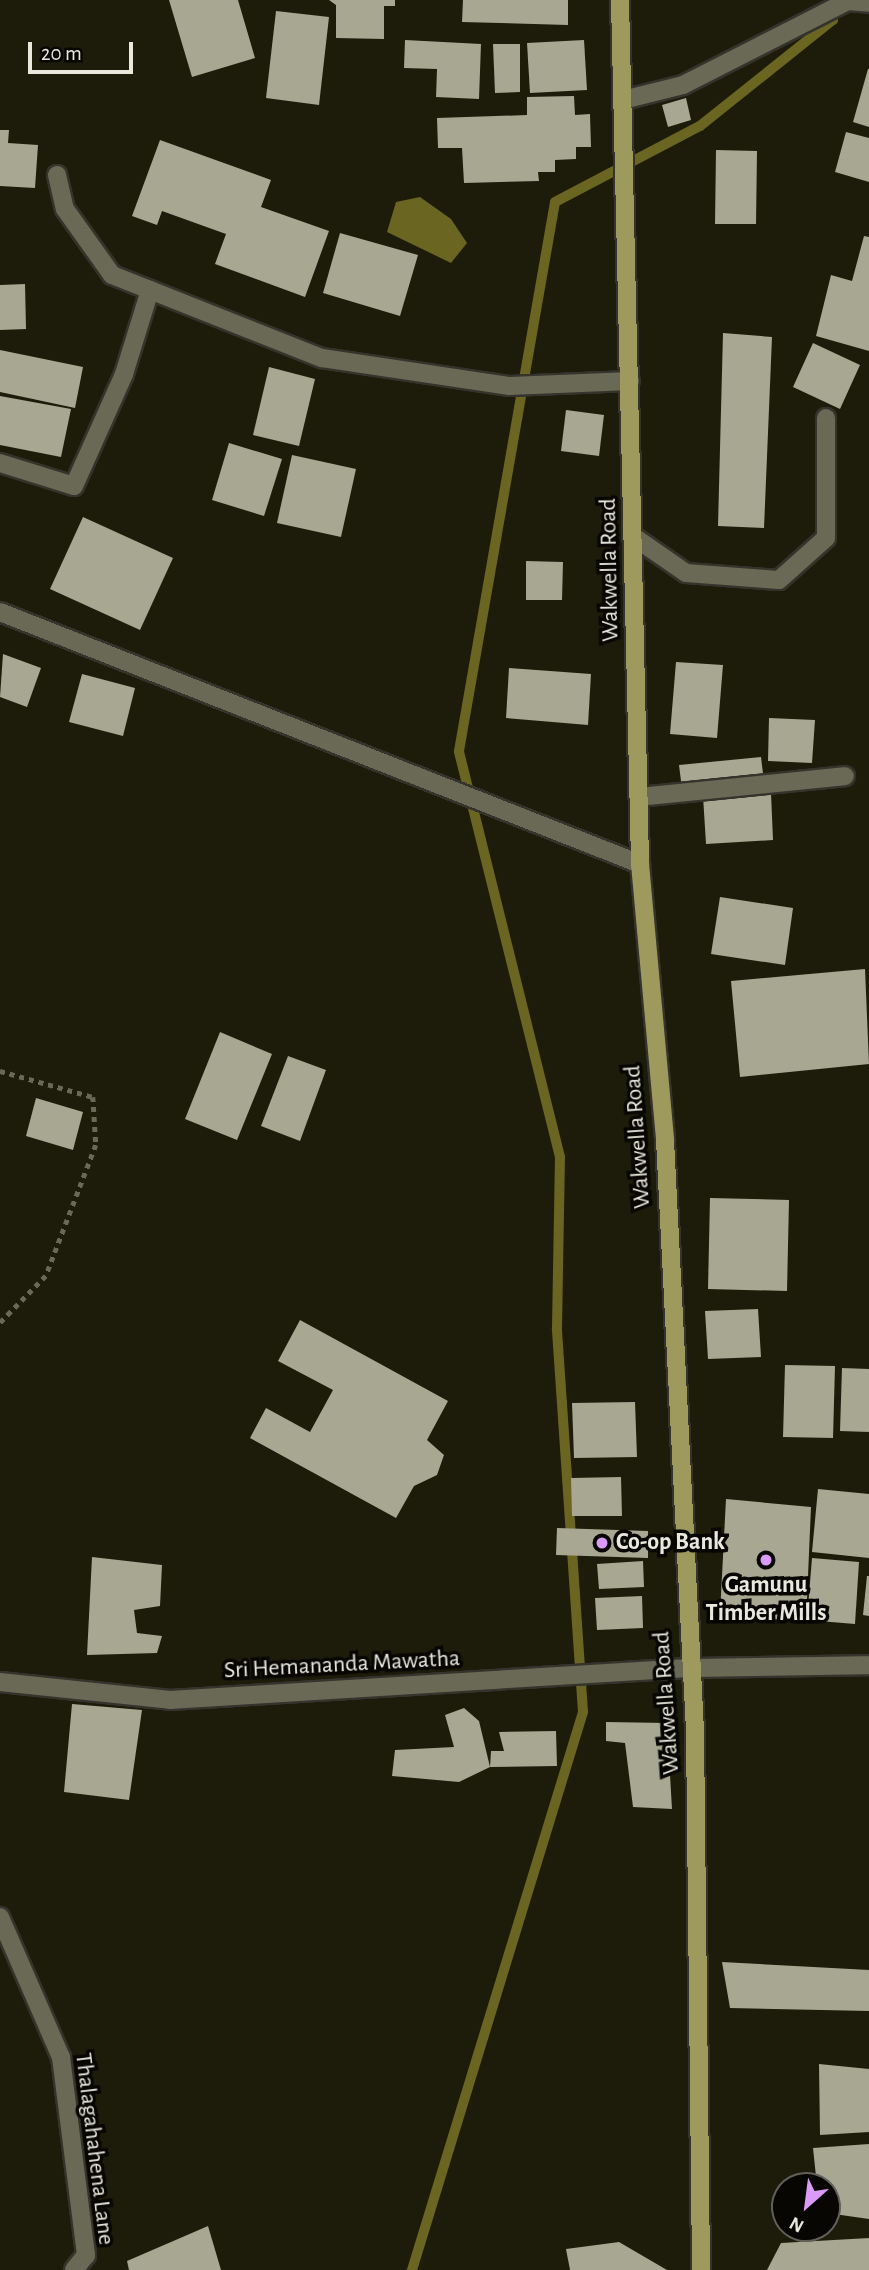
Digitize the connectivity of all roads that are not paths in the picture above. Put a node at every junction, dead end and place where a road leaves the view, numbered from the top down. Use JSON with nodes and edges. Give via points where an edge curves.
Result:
{"nodes":[{"id":1,"x":620,"y":0,"type":"edge"},
{"id":2,"x":848,"y":1,"type":"edge"},
{"id":3,"x":869,"y":3,"type":"edge"},
{"id":4,"x":623,"y":100,"type":"junction"},
{"id":5,"x":57,"y":175,"type":"dead end"},
{"id":6,"x":150,"y":290,"type":"junction"},
{"id":7,"x":630,"y":380,"type":"junction"},
{"id":8,"x":826,"y":418,"type":"dead end"},
{"id":9,"x":0,"y":463,"type":"edge"},
{"id":10,"x":634,"y":537,"type":"junction"},
{"id":11,"x":0,"y":612,"type":"edge"},
{"id":12,"x":845,"y":776,"type":"dead end"},
{"id":13,"x":639,"y":797,"type":"junction"},
{"id":14,"x":640,"y":864,"type":"junction"},
{"id":15,"x":869,"y":1665,"type":"edge"},
{"id":16,"x":688,"y":1668,"type":"junction"},
{"id":17,"x":0,"y":1682,"type":"edge"},
{"id":18,"x":0,"y":1917,"type":"edge"},
{"id":19,"x":74,"y":2270,"type":"edge"},
{"id":20,"x":701,"y":2270,"type":"edge"}],
"edges":[{"from":1,"to":4,"type":"main road","name":"Wakwella Road"},
{"from":2,"to":3,"type":"street"},
{"from":2,"to":4,"type":"street","via":[[683,85]]},
{"from":4,"to":7,"type":"main road","name":"Wakwella Road"},
{"from":5,"to":6,"type":"street","via":[[65,209],[112,275]]},
{"from":6,"to":7,"type":"street","via":[[323,358],[510,386]]},
{"from":6,"to":9,"type":"street","via":[[124,374],[74,486]]},
{"from":7,"to":10,"type":"main road","name":"Wakwella Road"},
{"from":8,"to":10,"type":"street","via":[[826,538],[779,580],[686,573]]},
{"from":10,"to":13,"type":"main road","name":"Wakwella Road"},
{"from":11,"to":14,"type":"street","via":[[486,799]]},
{"from":12,"to":13,"type":"street"},
{"from":13,"to":14,"type":"main road","name":"Wakwella Road"},
{"from":14,"to":16,"type":"main road","name":"Wakwella Road","via":[[665,1140]]},
{"from":15,"to":16,"type":"street","name":"Sri Hemananda Mawatha"},
{"from":16,"to":17,"type":"street","name":"Sri Hemananda Mawatha","via":[[170,1700]]},
{"from":16,"to":20,"type":"main road","name":"Wakwella Road","via":[[696,1759]]},
{"from":18,"to":19,"type":"street","name":"Thalagahahena Lane","via":[[61,2057],[86,2255]]}]}
